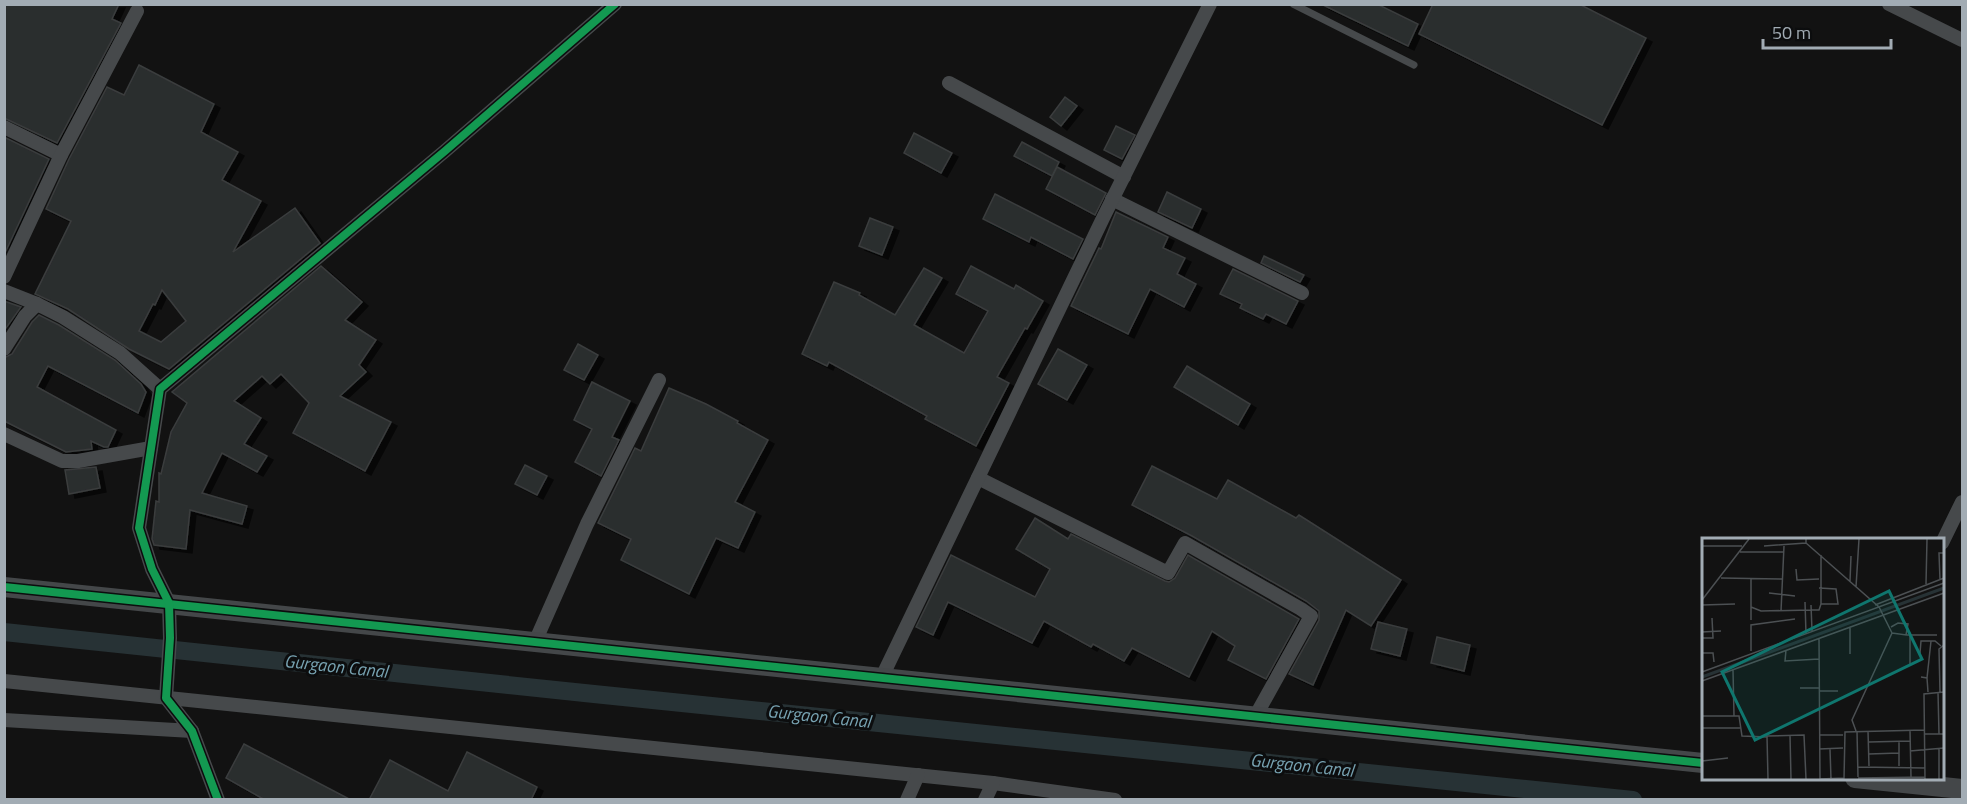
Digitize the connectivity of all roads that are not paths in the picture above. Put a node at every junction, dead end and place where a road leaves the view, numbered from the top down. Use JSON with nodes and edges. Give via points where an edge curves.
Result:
{"nodes":[{"id":1,"x":615,"y":4,"type":"edge"},
{"id":2,"x":1210,"y":4,"type":"edge"},
{"id":3,"x":1293,"y":4,"type":"edge"},
{"id":4,"x":1890,"y":4,"type":"edge"},
{"id":5,"x":137,"y":11,"type":"dead end"},
{"id":6,"x":1962,"y":40,"type":"edge"},
{"id":7,"x":1414,"y":65,"type":"dead end"},
{"id":8,"x":949,"y":83,"type":"dead end"},
{"id":9,"x":4,"y":127,"type":"edge"},
{"id":10,"x":61,"y":155,"type":"junction"},
{"id":11,"x":1124,"y":177,"type":"junction"},
{"id":12,"x":1112,"y":199,"type":"junction"},
{"id":13,"x":4,"y":277,"type":"edge"},
{"id":14,"x":4,"y":291,"type":"edge"},
{"id":15,"x":1302,"y":293,"type":"dead end"},
{"id":16,"x":37,"y":304,"type":"junction"},
{"id":17,"x":4,"y":349,"type":"edge"},
{"id":18,"x":658,"y":380,"type":"dead end"},
{"id":19,"x":160,"y":389,"type":"junction"},
{"id":20,"x":4,"y":435,"type":"edge"},
{"id":21,"x":151,"y":448,"type":"junction"},
{"id":22,"x":978,"y":478,"type":"junction"},
{"id":23,"x":1962,"y":502,"type":"edge"},
{"id":24,"x":1943,"y":539,"type":"edge"},
{"id":25,"x":4,"y":587,"type":"edge"},
{"id":26,"x":169,"y":603,"type":"junction"},
{"id":27,"x":535,"y":642,"type":"junction"},
{"id":28,"x":881,"y":679,"type":"junction"},
{"id":29,"x":4,"y":681,"type":"edge"},
{"id":30,"x":166,"y":698,"type":"junction"},
{"id":31,"x":1255,"y":717,"type":"junction"},
{"id":32,"x":4,"y":720,"type":"edge"},
{"id":33,"x":192,"y":731,"type":"junction"},
{"id":34,"x":1702,"y":763,"type":"edge"},
{"id":35,"x":918,"y":775,"type":"junction"},
{"id":36,"x":1874,"y":780,"type":"edge"},
{"id":37,"x":993,"y":783,"type":"junction"},
{"id":38,"x":1962,"y":789,"type":"edge"},
{"id":39,"x":218,"y":800,"type":"edge"},
{"id":40,"x":907,"y":800,"type":"edge"},
{"id":41,"x":985,"y":800,"type":"edge"},
{"id":42,"x":1114,"y":800,"type":"edge"}],
"edges":[{"from":1,"to":19,"type":"street"},
{"from":2,"to":11,"type":"street"},
{"from":3,"to":7,"type":"lane"},
{"from":4,"to":6,"type":"street"},
{"from":5,"to":10,"type":"street"},
{"from":8,"to":11,"type":"street"},
{"from":9,"to":10,"type":"street"},
{"from":10,"to":13,"type":"street"},
{"from":11,"to":12,"type":"street"},
{"from":12,"to":15,"type":"street"},
{"from":12,"to":22,"type":"street"},
{"from":14,"to":16,"type":"street"},
{"from":16,"to":17,"type":"street"},
{"from":16,"to":19,"type":"street","via":[[120,353]]},
{"from":18,"to":27,"type":"street","via":[[587,524]]},
{"from":19,"to":21,"type":"street"},
{"from":20,"to":21,"type":"street","via":[[62,461]]},
{"from":21,"to":26,"type":"street","via":[[139,528],[152,569]]},
{"from":22,"to":28,"type":"street"},
{"from":22,"to":31,"type":"street","via":[[1168,573],[1185,543],[1311,616]]},
{"from":23,"to":24,"type":"street"},
{"from":25,"to":26,"type":"street"},
{"from":26,"to":27,"type":"street"},
{"from":26,"to":30,"type":"street"},
{"from":27,"to":28,"type":"street"},
{"from":28,"to":31,"type":"street"},
{"from":29,"to":30,"type":"street"},
{"from":30,"to":33,"type":"street"},
{"from":30,"to":35,"type":"street"},
{"from":31,"to":34,"type":"street"},
{"from":32,"to":33,"type":"street"},
{"from":33,"to":39,"type":"street"},
{"from":35,"to":37,"type":"street"},
{"from":35,"to":40,"type":"street"},
{"from":36,"to":38,"type":"street"},
{"from":37,"to":41,"type":"street"},
{"from":37,"to":42,"type":"street"}]}
